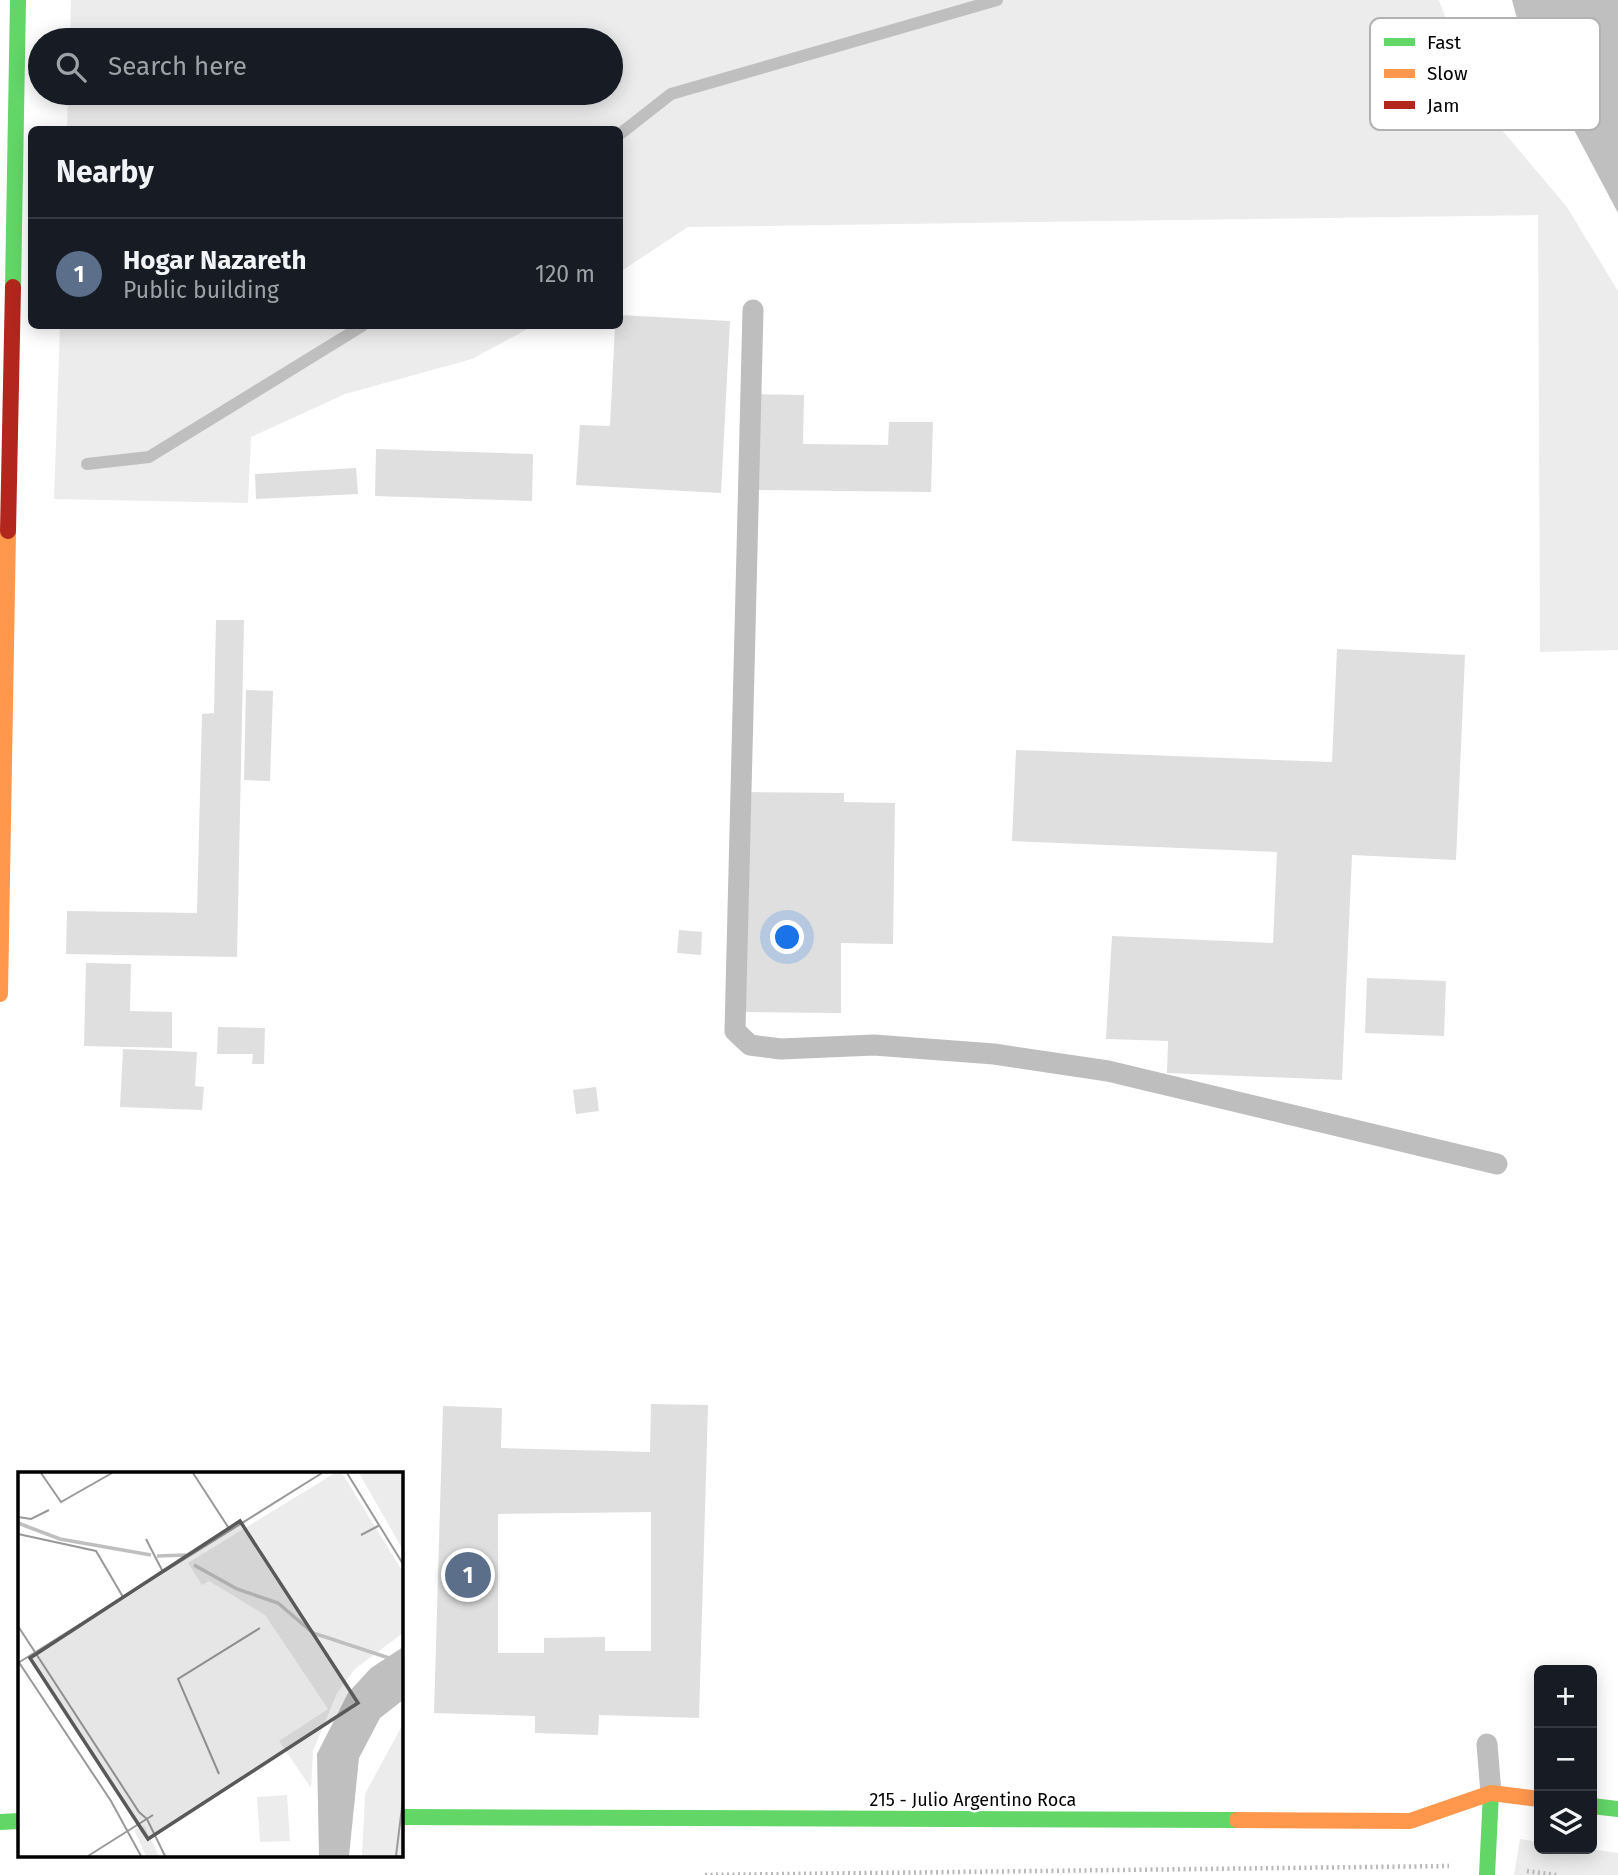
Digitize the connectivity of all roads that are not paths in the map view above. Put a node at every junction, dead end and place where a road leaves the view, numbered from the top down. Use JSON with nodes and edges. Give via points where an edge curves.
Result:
{"nodes":[{"id":1,"x":18,"y":0,"type":"edge"},
{"id":2,"x":753,"y":310,"type":"dead end"},
{"id":3,"x":3,"y":694,"type":"edge"},
{"id":4,"x":0,"y":994,"type":"edge"},
{"id":5,"x":1497,"y":1164,"type":"dead end"},
{"id":6,"x":1488,"y":1744,"type":"dead end"},
{"id":7,"x":1491,"y":1793,"type":"junction"},
{"id":8,"x":1534,"y":1798,"type":"edge"},
{"id":9,"x":1597,"y":1807,"type":"edge"},
{"id":10,"x":1618,"y":1809,"type":"edge"},
{"id":11,"x":402,"y":1817,"type":"edge"},
{"id":12,"x":18,"y":1821,"type":"edge"},
{"id":13,"x":0,"y":1822,"type":"edge"},
{"id":14,"x":1488,"y":1870,"type":"edge"}],
"edges":[{"from":1,"to":3,"type":"street"},
{"from":2,"to":5,"type":"lane","via":[[734,1031],[750,1045],[781,1049],[874,1045],[994,1054],[1108,1071]]},
{"from":3,"to":4,"type":"street"},
{"from":6,"to":7,"type":"lane"},
{"from":7,"to":8,"type":"street","name":"215 - Julio Argentino Roca"},
{"from":7,"to":11,"type":"street","name":"215 - Julio Argentino Roca","via":[[1410,1821]]},
{"from":7,"to":14,"type":"street"},
{"from":9,"to":10,"type":"street"},
{"from":12,"to":13,"type":"street"}]}
